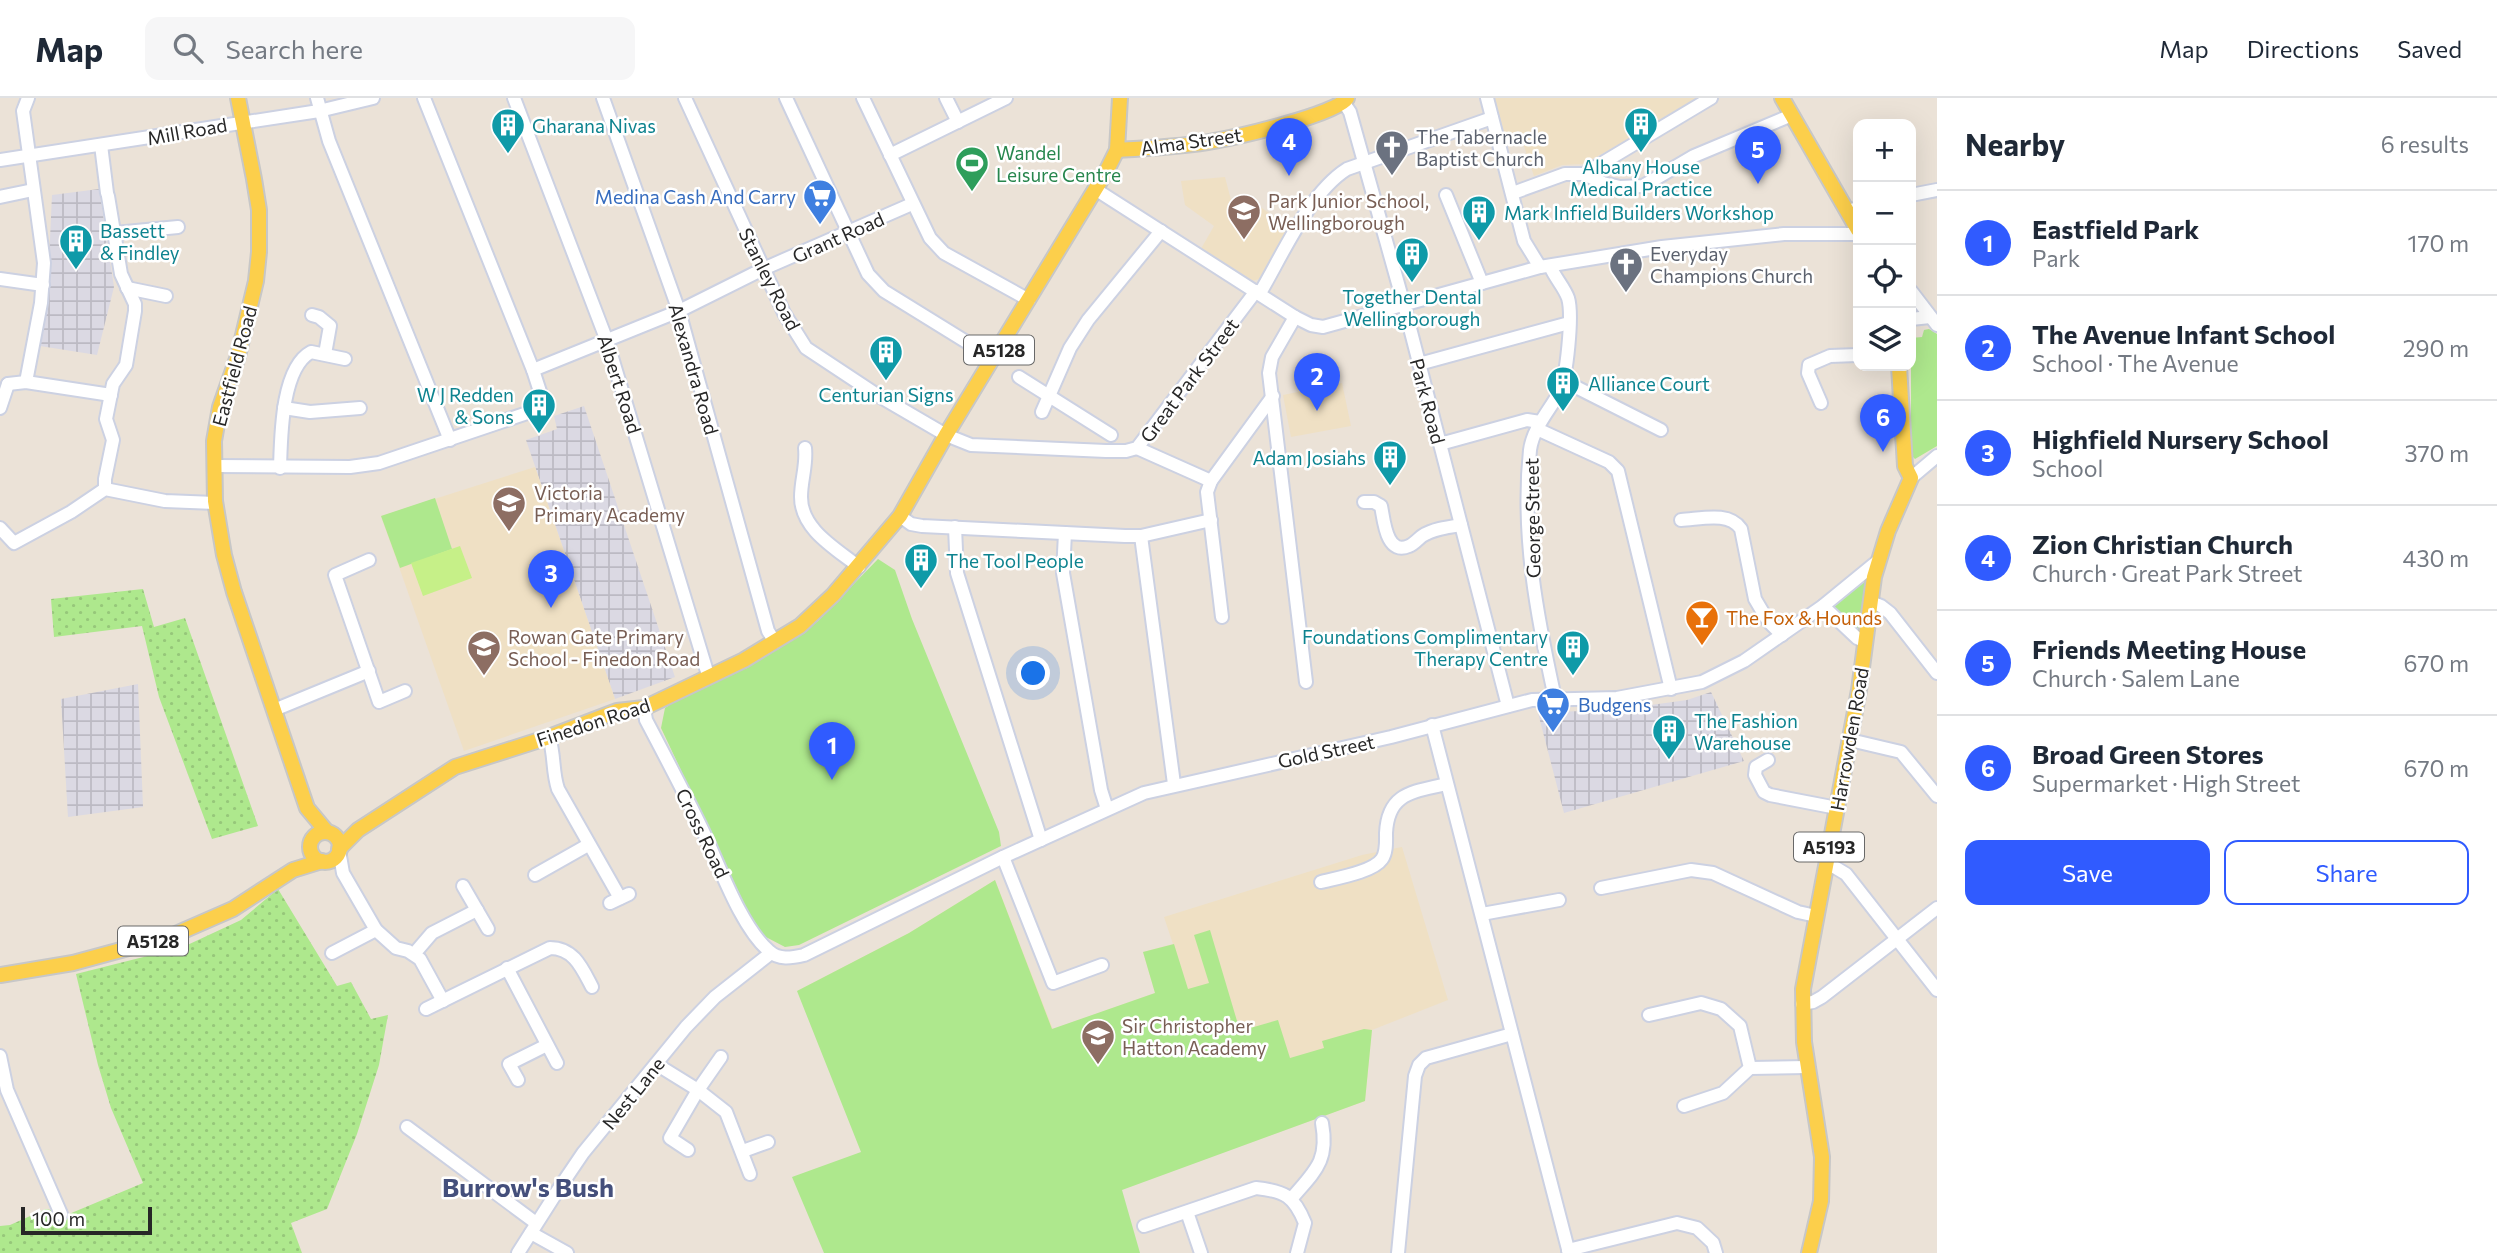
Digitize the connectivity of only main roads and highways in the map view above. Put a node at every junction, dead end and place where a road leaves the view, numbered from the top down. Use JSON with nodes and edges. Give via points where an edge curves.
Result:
{"nodes":[{"id":1,"x":238,"y":98,"type":"edge"},
{"id":2,"x":1121,"y":98,"type":"edge"},
{"id":3,"x":1782,"y":98,"type":"edge"},
{"id":4,"x":1346,"y":101,"type":"edge"},
{"id":5,"x":1116,"y":150,"type":"junction"},
{"id":6,"x":1853,"y":209,"type":"edge"},
{"id":7,"x":1899,"y":371,"type":"edge"},
{"id":8,"x":307,"y":808,"type":"junction"},
{"id":9,"x":358,"y":830,"type":"junction"},
{"id":10,"x":329,"y":833,"type":"junction"},
{"id":11,"x":310,"y":843,"type":"junction"},
{"id":12,"x":339,"y":849,"type":"junction"},
{"id":13,"x":324,"y":861,"type":"junction"},
{"id":14,"x":293,"y":870,"type":"junction"},
{"id":15,"x":0,"y":975,"type":"edge"},
{"id":16,"x":1809,"y":1253,"type":"edge"}],
"edges":[{"from":1,"to":8,"type":"main road","name":"Eastfield Road","via":[[259,211],[259,252],[256,281],[214,441],[215,503],[234,592]]},
{"from":2,"to":5,"type":"main road","number":"A5128"},
{"from":3,"to":6,"type":"main road"},
{"from":4,"to":5,"type":"main road","name":"Alma Street","via":[[1314,116],[1214,141]]},
{"from":5,"to":9,"type":"main road","name":"Finedon Road","number":"A5128","via":[[900,516],[834,595],[800,626],[744,660],[643,708],[617,712],[455,767]]},
{"from":7,"to":16,"type":"main road","name":"Harrowden Road","number":"A5193","via":[[1905,467],[1911,478],[1878,561],[1802,1003],[1822,1157],[1821,1201]]},
{"from":8,"to":10,"type":"main road","name":"Eastfield Road"},
{"from":8,"to":11,"type":"main road","name":"Eastfield Road"},
{"from":9,"to":10,"type":"main road","name":"Finedon Road","number":"A5128"},
{"from":9,"to":12,"type":"main road","name":"Finedon Road","number":"A5128"},
{"from":10,"to":11,"type":"main road","via":[[315,835]]},
{"from":10,"to":12,"type":"main road","via":[[338,840]]},
{"from":11,"to":13,"type":"main road","via":[[314,857]]},
{"from":11,"to":14,"type":"main road","number":"A5128"},
{"from":12,"to":13,"type":"main road","via":[[334,858]]},
{"from":13,"to":14,"type":"main road","number":"A5128"},
{"from":14,"to":15,"type":"main road","number":"A5128","via":[[233,909],[169,937],[73,963]]}]}
